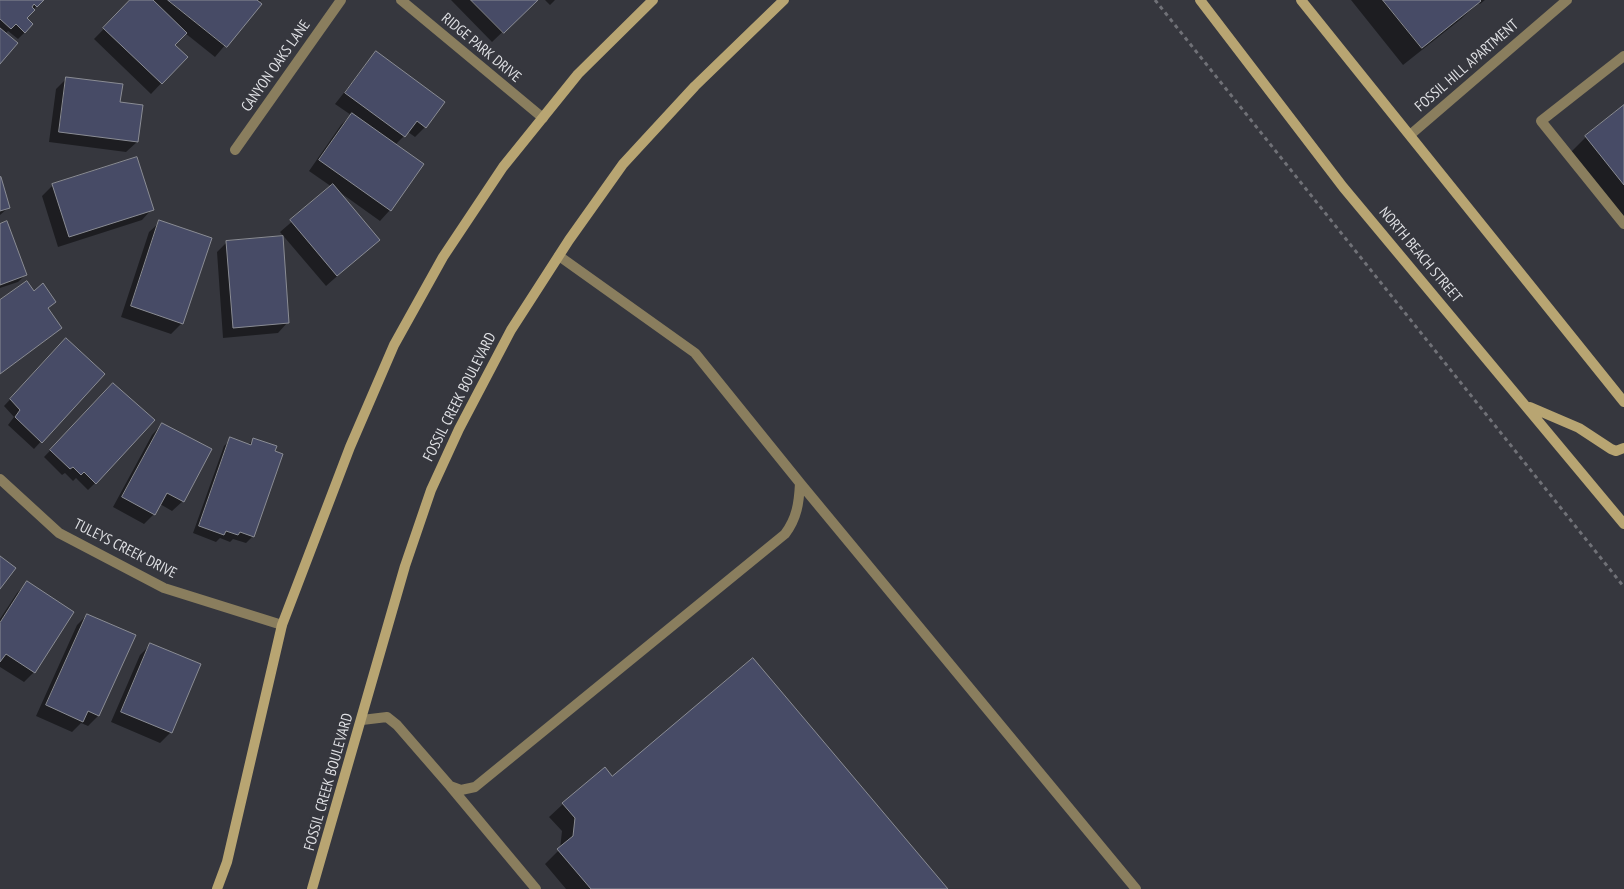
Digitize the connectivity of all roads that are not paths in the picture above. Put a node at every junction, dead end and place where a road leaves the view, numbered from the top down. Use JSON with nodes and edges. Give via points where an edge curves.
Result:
{"nodes":[{"id":1,"x":341,"y":0,"type":"edge"},
{"id":2,"x":401,"y":0,"type":"edge"},
{"id":3,"x":653,"y":0,"type":"edge"},
{"id":4,"x":784,"y":0,"type":"edge"},
{"id":5,"x":1200,"y":0,"type":"edge"},
{"id":6,"x":1301,"y":0,"type":"edge"},
{"id":7,"x":1567,"y":0,"type":"edge"},
{"id":8,"x":1624,"y":56,"type":"edge"},
{"id":9,"x":543,"y":118,"type":"junction"},
{"id":10,"x":1410,"y":135,"type":"junction"},
{"id":11,"x":235,"y":150,"type":"dead end"},
{"id":12,"x":1624,"y":224,"type":"edge"},
{"id":13,"x":559,"y":256,"type":"junction"},
{"id":14,"x":1624,"y":401,"type":"edge"},
{"id":15,"x":1526,"y":406,"type":"junction"},
{"id":16,"x":1624,"y":448,"type":"edge"},
{"id":17,"x":0,"y":479,"type":"edge"},
{"id":18,"x":800,"y":483,"type":"junction"},
{"id":19,"x":1624,"y":524,"type":"edge"},
{"id":20,"x":282,"y":625,"type":"junction"},
{"id":21,"x":362,"y":720,"type":"junction"},
{"id":22,"x":450,"y":786,"type":"junction"},
{"id":23,"x":217,"y":889,"type":"edge"},
{"id":24,"x":312,"y":889,"type":"edge"},
{"id":25,"x":536,"y":889,"type":"edge"},
{"id":26,"x":1136,"y":889,"type":"edge"}],
"edges":[{"from":1,"to":11,"type":"street","name":"CANYON OAKS LANE"},
{"from":2,"to":9,"type":"street","name":"RIDGE PARK DRIVE"},
{"from":3,"to":9,"type":"main road","via":[[578,74]]},
{"from":4,"to":13,"type":"main road","name":"FOSSIL CREEK BOULEVARD","via":[[695,86],[623,164]]},
{"from":5,"to":15,"type":"main road","name":"NORTH BEACH STREET","via":[[1343,187]]},
{"from":6,"to":10,"type":"main road"},
{"from":7,"to":10,"type":"street","name":"FOSSIL HILL APARTMENT"},
{"from":8,"to":12,"type":"street","via":[[1541,121]]},
{"from":9,"to":20,"type":"main road","via":[[503,167],[443,257],[394,345],[350,447]]},
{"from":10,"to":14,"type":"main road"},
{"from":13,"to":18,"type":"street","via":[[695,352]]},
{"from":13,"to":21,"type":"main road","name":"FOSSIL CREEK BOULEVARD","via":[[511,330],[431,490]]},
{"from":15,"to":16,"type":"main road","via":[[1579,428],[1611,449]]},
{"from":15,"to":19,"type":"main road","name":"NORTH BEACH STREET"},
{"from":17,"to":20,"type":"street","name":"TULEYS CREEK DRIVE","via":[[59,532],[155,583]]},
{"from":18,"to":22,"type":"street","via":[[800,500],[794,522],[785,534],[475,787],[461,790]]},
{"from":18,"to":26,"type":"street"},
{"from":20,"to":23,"type":"main road","via":[[227,862]]},
{"from":21,"to":22,"type":"street","via":[[387,717]]},
{"from":21,"to":24,"type":"main road","name":"FOSSIL CREEK BOULEVARD"},
{"from":22,"to":25,"type":"street"}]}
